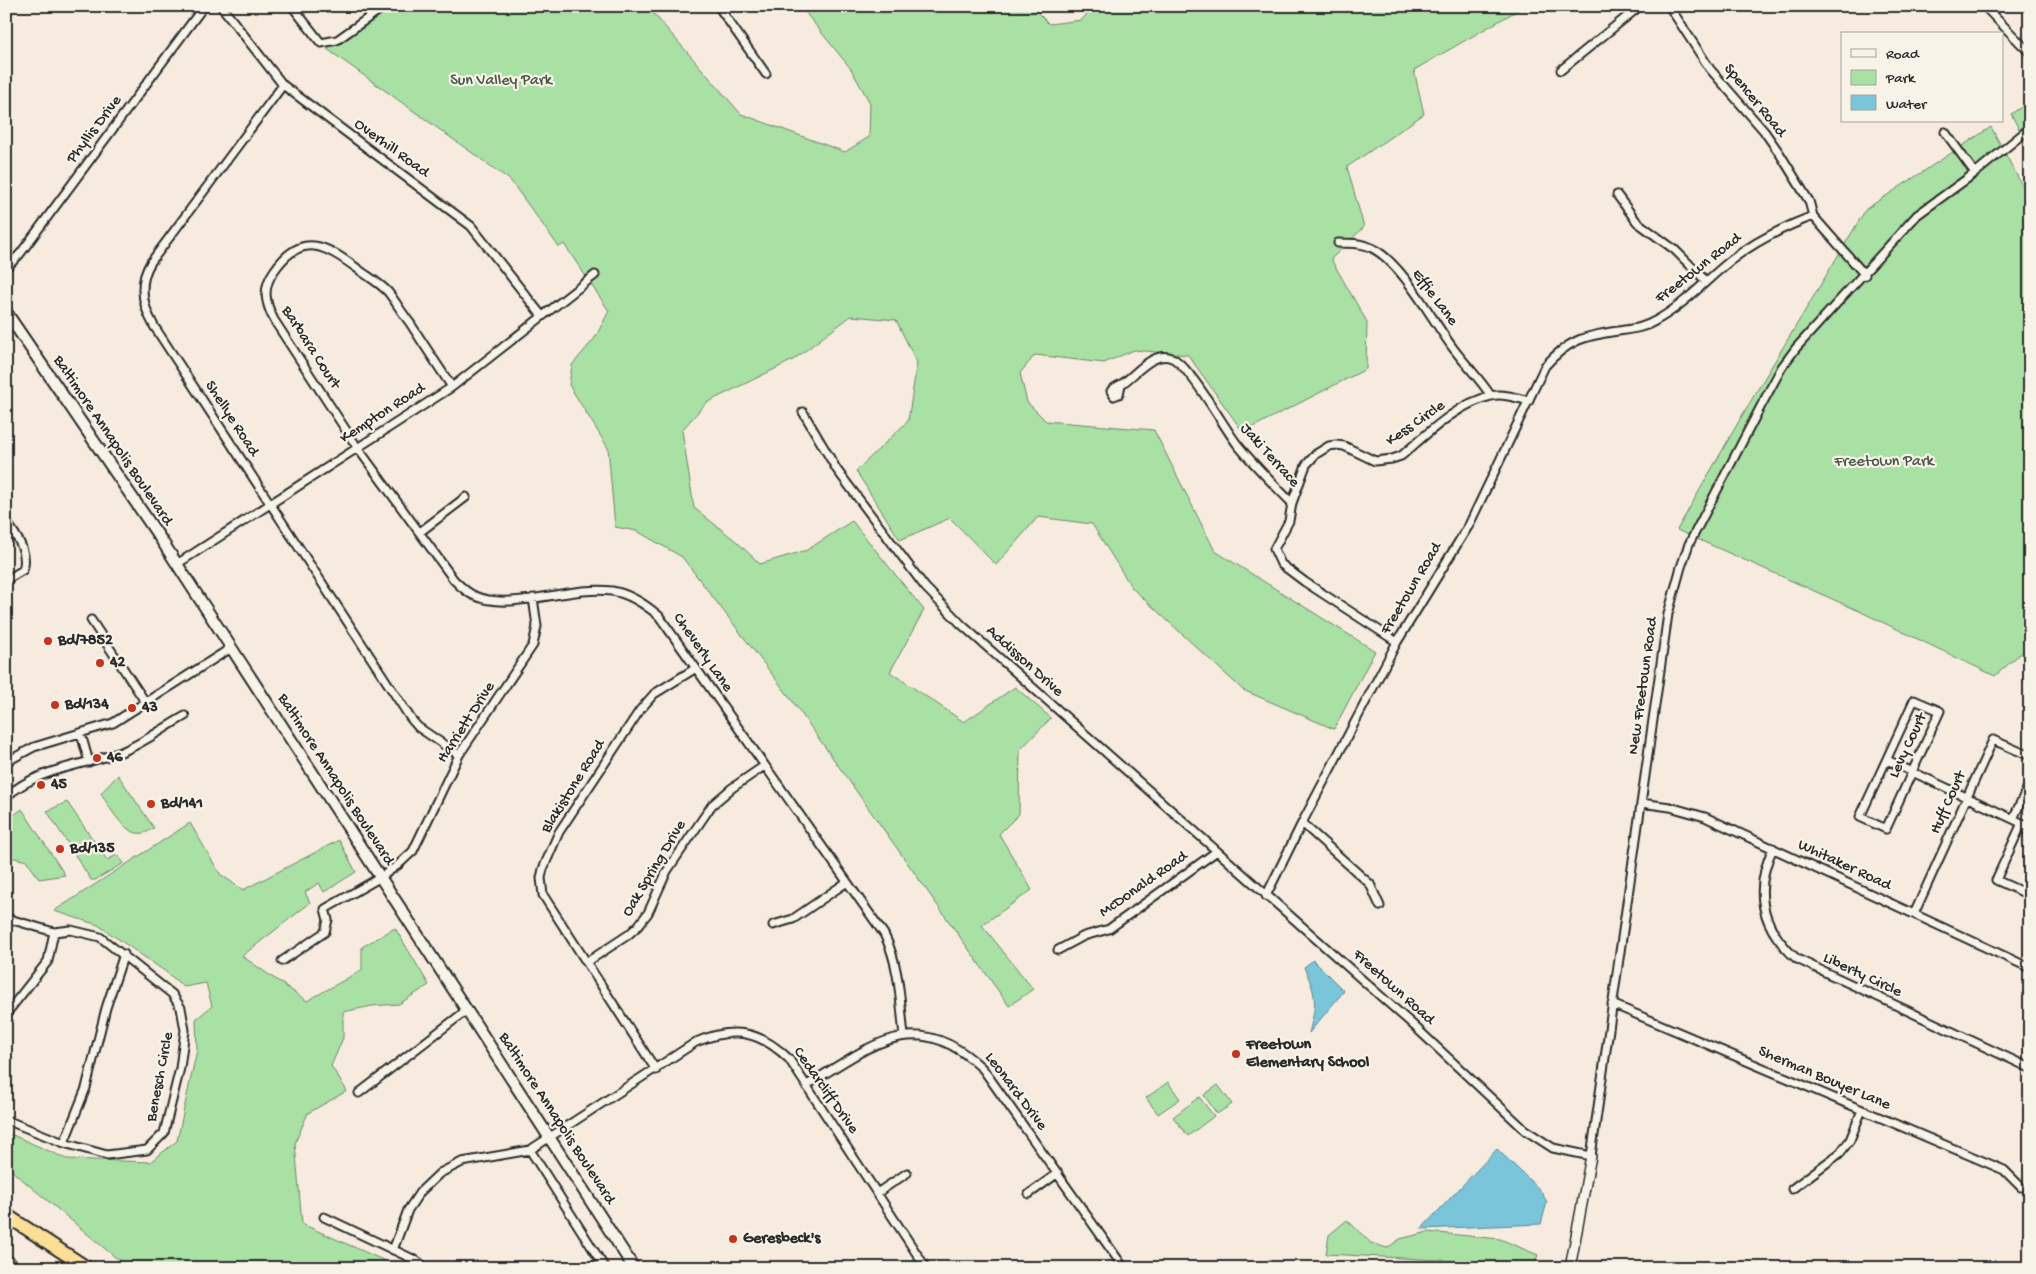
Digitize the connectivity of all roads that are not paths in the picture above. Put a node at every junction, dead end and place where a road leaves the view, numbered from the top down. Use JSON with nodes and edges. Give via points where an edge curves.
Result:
{"nodes":[{"id":1,"x":204,"y":6,"type":"edge"},
{"id":2,"x":220,"y":6,"type":"edge"},
{"id":3,"x":292,"y":6,"type":"edge"},
{"id":4,"x":385,"y":6,"type":"edge"},
{"id":5,"x":718,"y":6,"type":"edge"},
{"id":6,"x":1640,"y":6,"type":"edge"},
{"id":7,"x":1669,"y":6,"type":"edge"},
{"id":8,"x":1984,"y":6,"type":"edge"},
{"id":9,"x":2029,"y":49,"type":"edge"},
{"id":10,"x":1561,"y":70,"type":"dead end"},
{"id":11,"x":766,"y":74,"type":"dead end"},
{"id":12,"x":283,"y":85,"type":"junction"},
{"id":13,"x":2030,"y":128,"type":"edge"},
{"id":14,"x":1945,"y":132,"type":"dead end"},
{"id":15,"x":1975,"y":174,"type":"junction"},
{"id":16,"x":1617,"y":195,"type":"dead end"},
{"id":17,"x":1813,"y":216,"type":"junction"},
{"id":18,"x":1338,"y":243,"type":"dead end"},
{"id":19,"x":6,"y":268,"type":"edge"},
{"id":20,"x":596,"y":275,"type":"dead end"},
{"id":21,"x":1865,"y":275,"type":"junction"},
{"id":22,"x":1706,"y":281,"type":"junction"},
{"id":23,"x":6,"y":312,"type":"edge"},
{"id":24,"x":542,"y":316,"type":"junction"},
{"id":25,"x":1121,"y":385,"type":"dead end"},
{"id":26,"x":452,"y":387,"type":"junction"},
{"id":27,"x":1491,"y":396,"type":"junction"},
{"id":28,"x":1529,"y":401,"type":"junction"},
{"id":29,"x":803,"y":412,"type":"dead end"},
{"id":30,"x":357,"y":446,"type":"junction"},
{"id":31,"x":466,"y":497,"type":"dead end"},
{"id":32,"x":1292,"y":503,"type":"junction"},
{"id":33,"x":270,"y":505,"type":"junction"},
{"id":34,"x":6,"y":521,"type":"edge"},
{"id":35,"x":420,"y":532,"type":"junction"},
{"id":36,"x":177,"y":564,"type":"junction"},
{"id":37,"x":6,"y":580,"type":"edge"},
{"id":38,"x":533,"y":598,"type":"junction"},
{"id":39,"x":91,"y":620,"type":"dead end"},
{"id":40,"x":1398,"y":642,"type":"junction"},
{"id":41,"x":231,"y":648,"type":"junction"},
{"id":42,"x":696,"y":668,"type":"junction"},
{"id":43,"x":146,"y":703,"type":"junction"},
{"id":44,"x":185,"y":716,"type":"dead end"},
{"id":45,"x":81,"y":734,"type":"junction"},
{"id":46,"x":459,"y":755,"type":"junction"},
{"id":47,"x":2030,"y":756,"type":"edge"},
{"id":48,"x":1887,"y":760,"type":"junction"},
{"id":49,"x":6,"y":762,"type":"edge"},
{"id":50,"x":89,"y":762,"type":"junction"},
{"id":51,"x":764,"y":766,"type":"junction"},
{"id":52,"x":1912,"y":772,"type":"junction"},
{"id":53,"x":2030,"y":782,"type":"edge"},
{"id":54,"x":6,"y":797,"type":"edge"},
{"id":55,"x":1967,"y":798,"type":"junction"},
{"id":56,"x":1641,"y":803,"type":"junction"},
{"id":57,"x":2013,"y":819,"type":"junction"},
{"id":58,"x":1302,"y":823,"type":"junction"},
{"id":59,"x":2022,"y":823,"type":"junction"},
{"id":60,"x":2030,"y":827,"type":"edge"},
{"id":61,"x":1773,"y":848,"type":"junction"},
{"id":62,"x":1217,"y":850,"type":"junction"},
{"id":63,"x":381,"y":877,"type":"junction"},
{"id":64,"x":847,"y":882,"type":"junction"},
{"id":65,"x":2030,"y":888,"type":"edge"},
{"id":66,"x":1266,"y":896,"type":"junction"},
{"id":67,"x":1380,"y":906,"type":"dead end"},
{"id":68,"x":1914,"y":914,"type":"junction"},
{"id":69,"x":6,"y":918,"type":"edge"},
{"id":70,"x":774,"y":925,"type":"dead end"},
{"id":71,"x":54,"y":932,"type":"junction"},
{"id":72,"x":1058,"y":950,"type":"dead end"},
{"id":73,"x":124,"y":954,"type":"junction"},
{"id":74,"x":282,"y":960,"type":"dead end"},
{"id":75,"x":587,"y":962,"type":"junction"},
{"id":76,"x":2030,"y":968,"type":"edge"},
{"id":77,"x":1612,"y":1004,"type":"junction"},
{"id":78,"x":467,"y":1010,"type":"junction"},
{"id":79,"x":6,"y":1014,"type":"edge"},
{"id":80,"x":904,"y":1036,"type":"junction"},
{"id":81,"x":2030,"y":1068,"type":"edge"},
{"id":82,"x":656,"y":1070,"type":"junction"},
{"id":83,"x":807,"y":1085,"type":"junction"},
{"id":84,"x":359,"y":1093,"type":"dead end"},
{"id":85,"x":1862,"y":1110,"type":"junction"},
{"id":86,"x":6,"y":1120,"type":"edge"},
{"id":87,"x":550,"y":1137,"type":"junction"},
{"id":88,"x":64,"y":1143,"type":"junction"},
{"id":89,"x":530,"y":1150,"type":"junction"},
{"id":90,"x":1591,"y":1156,"type":"junction"},
{"id":91,"x":907,"y":1173,"type":"dead end"},
{"id":92,"x":1058,"y":1173,"type":"junction"},
{"id":93,"x":2021,"y":1187,"type":"dead end"},
{"id":94,"x":1792,"y":1189,"type":"dead end"},
{"id":95,"x":877,"y":1193,"type":"junction"},
{"id":96,"x":1029,"y":1194,"type":"dead end"},
{"id":97,"x":6,"y":1216,"type":"edge"},
{"id":98,"x":324,"y":1217,"type":"dead end"},
{"id":99,"x":393,"y":1250,"type":"junction"},
{"id":100,"x":6,"y":1261,"type":"edge"},
{"id":101,"x":14,"y":1268,"type":"edge"},
{"id":102,"x":71,"y":1268,"type":"edge"},
{"id":103,"x":87,"y":1268,"type":"edge"},
{"id":104,"x":426,"y":1268,"type":"edge"},
{"id":105,"x":605,"y":1268,"type":"edge"},
{"id":106,"x":634,"y":1268,"type":"edge"},
{"id":107,"x":926,"y":1268,"type":"edge"},
{"id":108,"x":1124,"y":1268,"type":"edge"},
{"id":109,"x":1570,"y":1268,"type":"edge"}],
"edges":[{"from":1,"to":19,"type":"street","name":"Phyllis Drive"},
{"from":2,"to":12,"type":"street","name":"Overhill Road"},
{"from":3,"to":4,"type":"street","via":[[321,43],[337,40]]},
{"from":5,"to":11,"type":"street"},
{"from":6,"to":10,"type":"street"},
{"from":7,"to":17,"type":"street","name":"Spencer Road","via":[[1710,69],[1780,154],[1809,201]]},
{"from":8,"to":9,"type":"street"},
{"from":12,"to":24,"type":"street","name":"Overhill Road","via":[[462,218]]},
{"from":12,"to":33,"type":"street","name":"Shellye Road","via":[[160,249],[143,281],[147,314]]},
{"from":13,"to":15,"type":"street"},
{"from":14,"to":15,"type":"street"},
{"from":15,"to":21,"type":"street","via":[[1917,215]]},
{"from":16,"to":22,"type":"street","via":[[1638,222],[1675,250]]},
{"from":17,"to":21,"type":"street"},
{"from":17,"to":22,"type":"street","name":"Freetown Road","via":[[1753,245]]},
{"from":18,"to":27,"type":"street","name":"Effie Lane","via":[[1370,246],[1387,259]]},
{"from":20,"to":24,"type":"street","name":"Kempton Road"},
{"from":21,"to":56,"type":"street","name":"New Freetown Road","via":[[1782,367],[1689,544],[1668,614]]},
{"from":22,"to":28,"type":"street","name":"Freetown Road","via":[[1654,322],[1593,335],[1565,346],[1545,366]]},
{"from":23,"to":36,"type":"main road","name":"Baltimore Annapolis Boulevard"},
{"from":24,"to":26,"type":"street","name":"Kempton Road"},
{"from":25,"to":32,"type":"street","name":"Jaki Terrace","via":[[1152,360],[1175,359],[1236,443]]},
{"from":26,"to":30,"type":"street","name":"Kempton Road"},
{"from":26,"to":30,"type":"street","name":"Barbara Court","via":[[386,291],[333,251],[307,246],[290,254],[274,270],[267,285],[268,309]]},
{"from":27,"to":28,"type":"street","name":"Kess Circle"},
{"from":27,"to":32,"type":"street","name":"Kess Circle","via":[[1454,413],[1401,456],[1392,459],[1375,461],[1344,446],[1322,449],[1306,465]]},
{"from":28,"to":40,"type":"street","name":"Freetown Road","via":[[1469,525]]},
{"from":29,"to":62,"type":"street","name":"Addisson Drive","via":[[837,470],[925,587],[955,618]]},
{"from":30,"to":33,"type":"street","name":"Kempton Road"},
{"from":30,"to":35,"type":"street","name":"Cheverly Lane"},
{"from":31,"to":35,"type":"street"},
{"from":32,"to":40,"type":"street","name":"Jaki Terrace","via":[[1289,521],[1275,545],[1274,553],[1281,564]]},
{"from":33,"to":36,"type":"street","name":"Kempton Road"},
{"from":33,"to":46,"type":"street","name":"Shellye Road","via":[[410,719]]},
{"from":34,"to":37,"type":"street","via":[[25,557],[22,570]]},
{"from":35,"to":38,"type":"street","name":"Cheverly Lane","via":[[454,580],[474,596],[500,601]]},
{"from":36,"to":41,"type":"main road","name":"Baltimore Annapolis Boulevard"},
{"from":38,"to":42,"type":"street","name":"Cheverly Lane","via":[[596,590],[630,597],[647,605],[659,616]]},
{"from":38,"to":46,"type":"street","name":"Harriett Drive","via":[[537,626],[533,645]]},
{"from":39,"to":43,"type":"street"},
{"from":40,"to":58,"type":"street","name":"Freetown Road"},
{"from":41,"to":43,"type":"street"},
{"from":41,"to":63,"type":"main road","name":"Baltimore Annapolis Boulevard"},
{"from":42,"to":51,"type":"street","name":"Cheverly Lane"},
{"from":42,"to":75,"type":"street","name":"Blakistone Road","via":[[647,701],[565,820],[543,869],[543,895]]},
{"from":43,"to":45,"type":"street","via":[[113,723]]},
{"from":44,"to":50,"type":"street","via":[[123,751]]},
{"from":45,"to":49,"type":"street","via":[[34,747]]},
{"from":45,"to":50,"type":"street"},
{"from":46,"to":63,"type":"street","name":"Harriett Drive","via":[[414,851]]},
{"from":47,"to":55,"type":"street","name":"Huff Court","via":[[1993,740]]},
{"from":48,"to":52,"type":"street"},
{"from":48,"to":52,"type":"street","name":"Levy Court","via":[[1860,817],[1886,829]]},
{"from":48,"to":52,"type":"street","name":"Levy Court","via":[[1914,700],[1940,711]]},
{"from":50,"to":54,"type":"street","via":[[45,773]]},
{"from":51,"to":64,"type":"street","name":"Cheverly Lane"},
{"from":51,"to":75,"type":"street","name":"Oak Spring Drive","via":[[712,805],[667,871],[648,913],[638,926]]},
{"from":52,"to":55,"type":"street"},
{"from":53,"to":57,"type":"street"},
{"from":55,"to":57,"type":"street"},
{"from":55,"to":68,"type":"street","name":"Huff Court"},
{"from":56,"to":61,"type":"street","name":"Whitaker Road","via":[[1705,817]]},
{"from":56,"to":77,"type":"street","name":"New Freetown Road"},
{"from":57,"to":59,"type":"street"},
{"from":58,"to":66,"type":"street","name":"Freetown Road"},
{"from":58,"to":67,"type":"street","via":[[1370,884]]},
{"from":59,"to":60,"type":"street"},
{"from":59,"to":65,"type":"street","via":[[1996,880],[2027,894]]},
{"from":61,"to":68,"type":"street","name":"Whitaker Road"},
{"from":61,"to":81,"type":"street","name":"Liberty Circle","via":[[1764,869],[1762,898],[1765,914],[1786,950],[1808,965]]},
{"from":62,"to":66,"type":"street","name":"Addisson Drive"},
{"from":62,"to":72,"type":"street","name":"McDonald Road","via":[[1109,930],[1084,936]]},
{"from":63,"to":74,"type":"street","name":"Harriett Drive","via":[[325,909],[328,920],[324,932]]},
{"from":63,"to":78,"type":"main road","name":"Baltimore Annapolis Boulevard"},
{"from":64,"to":70,"type":"street","via":[[793,920]]},
{"from":64,"to":80,"type":"street","name":"Cheverly Lane","via":[[892,950]]},
{"from":66,"to":90,"type":"street","name":"Freetown Road","via":[[1411,1023],[1525,1130],[1553,1148]]},
{"from":68,"to":76,"type":"street","name":"Whitaker Road"},
{"from":69,"to":71,"type":"street"},
{"from":71,"to":73,"type":"street","via":[[71,930],[100,937]]},
{"from":71,"to":79,"type":"street","via":[[48,961]]},
{"from":73,"to":88,"type":"street","via":[[106,1008],[86,1088]]},
{"from":73,"to":88,"type":"street","name":"Benesch Circle","via":[[172,994],[181,1008],[185,1030],[180,1068],[164,1134],[147,1150],[107,1155]]},
{"from":75,"to":82,"type":"street","name":"Blakistone Road"},
{"from":77,"to":85,"type":"street","name":"Sherman Bouyer Lane"},
{"from":77,"to":90,"type":"street","name":"New Freetown Road"},
{"from":78,"to":84,"type":"street"},
{"from":78,"to":87,"type":"main road","name":"Baltimore Annapolis Boulevard"},
{"from":80,"to":83,"type":"street","name":"Leonard Drive","via":[[866,1049]]},
{"from":80,"to":92,"type":"street","name":"Leonard Drive","via":[[940,1040],[970,1056],[983,1069]]},
{"from":82,"to":83,"type":"street","name":"Cedarcliff Drive","via":[[696,1042],[729,1032],[752,1034],[775,1046],[789,1059]]},
{"from":82,"to":87,"type":"street","name":"Cedarcliff Drive"},
{"from":83,"to":95,"type":"street","name":"Cedarcliff Drive"},
{"from":85,"to":93,"type":"street","name":"Sherman Bouyer Lane","via":[[2004,1170]]},
{"from":85,"to":94,"type":"street","via":[[1850,1140],[1840,1153]]},
{"from":86,"to":88,"type":"street","name":"Benesch Circle"},
{"from":87,"to":89,"type":"street","name":"Cedarcliff Drive"},
{"from":87,"to":106,"type":"main road","name":"Baltimore Annapolis Boulevard"},
{"from":89,"to":99,"type":"street","via":[[462,1162],[440,1173],[420,1192],[408,1210]]},
{"from":89,"to":105,"type":"street"},
{"from":90,"to":109,"type":"street"},
{"from":91,"to":95,"type":"street"},
{"from":92,"to":96,"type":"street"},
{"from":92,"to":108,"type":"street","name":"Leonard Drive"},
{"from":95,"to":107,"type":"street","name":"Cedarcliff Drive"},
{"from":97,"to":102,"type":"highway"},
{"from":97,"to":103,"type":"highway"},
{"from":98,"to":99,"type":"street"},
{"from":99,"to":104,"type":"street"},
{"from":100,"to":101,"type":"highway"}]}
